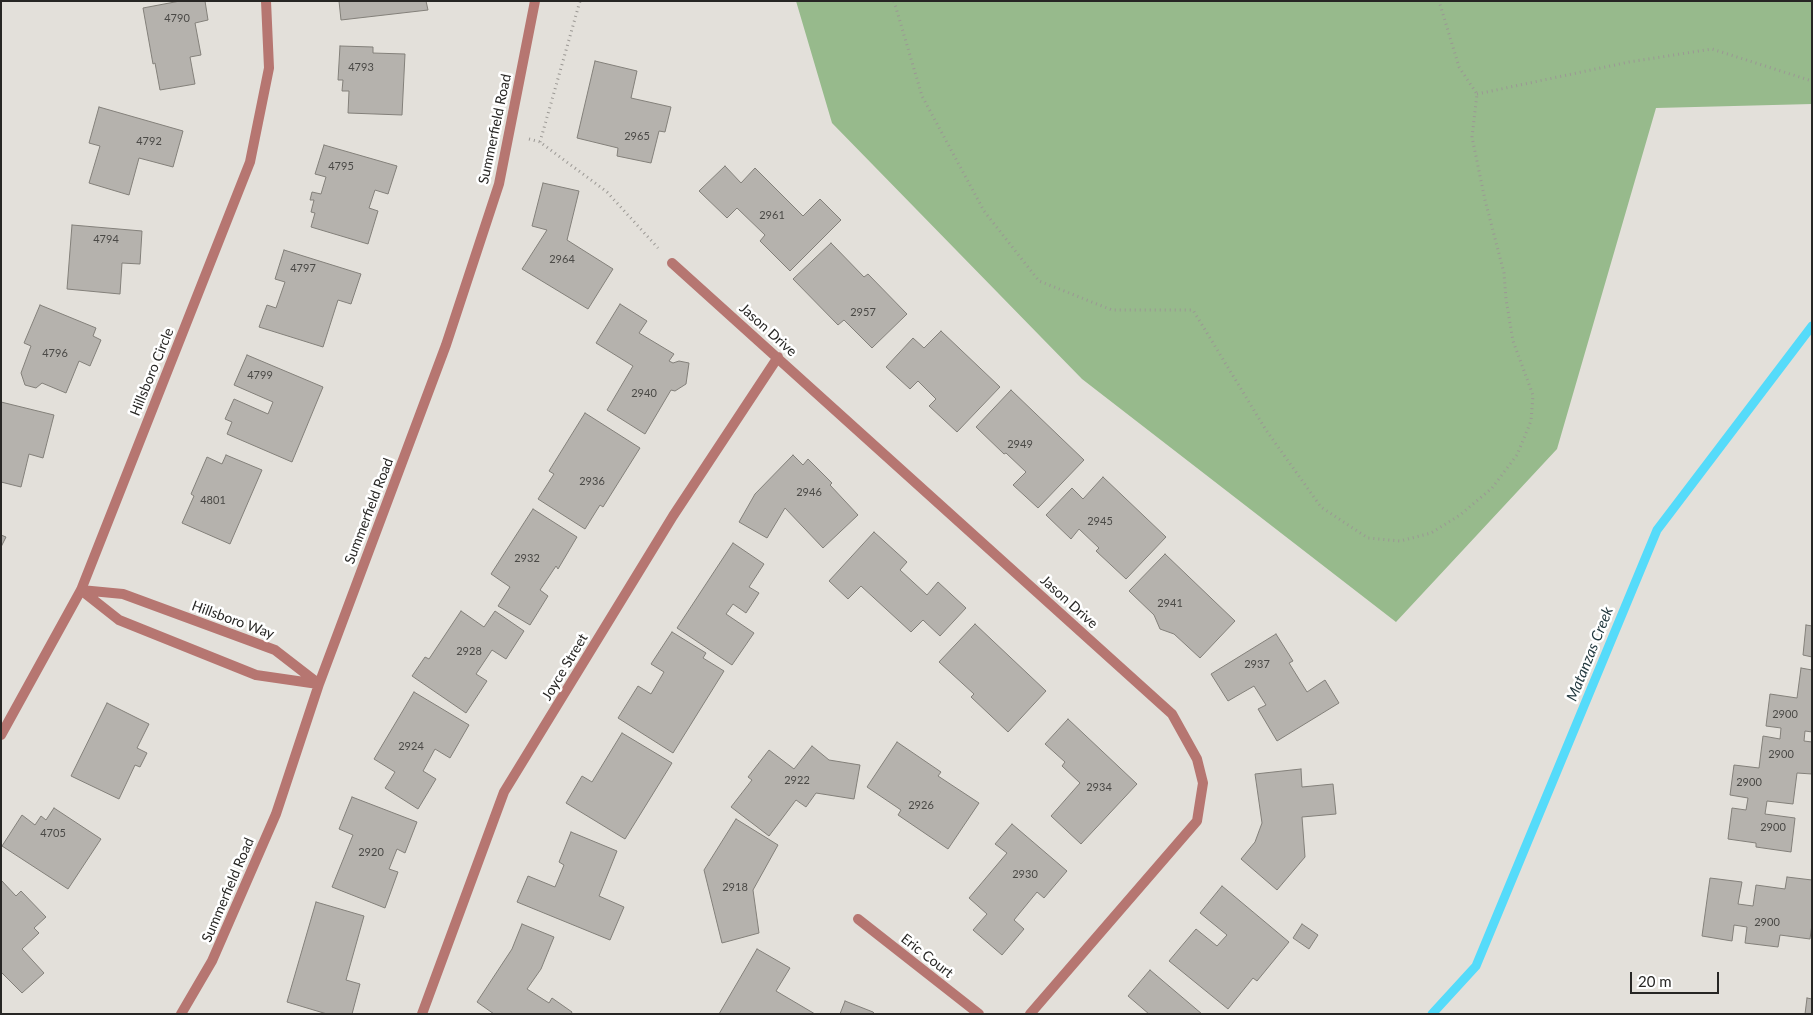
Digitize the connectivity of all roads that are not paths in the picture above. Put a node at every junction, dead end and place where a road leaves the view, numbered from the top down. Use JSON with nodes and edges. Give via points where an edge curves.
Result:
{"nodes":[{"id":1,"x":266,"y":1,"type":"edge"},
{"id":2,"x":535,"y":1,"type":"edge"},
{"id":3,"x":672,"y":263,"type":"road end"},
{"id":4,"x":778,"y":357,"type":"junction"},
{"id":5,"x":81,"y":590,"type":"junction"},
{"id":6,"x":319,"y":684,"type":"junction"},
{"id":7,"x":1,"y":735,"type":"edge"},
{"id":8,"x":858,"y":919,"type":"dead end"},
{"id":9,"x":180,"y":1014,"type":"edge"},
{"id":10,"x":422,"y":1014,"type":"edge"},
{"id":11,"x":979,"y":1014,"type":"edge"},
{"id":12,"x":1030,"y":1014,"type":"edge"}],
"edges":[{"from":1,"to":5,"type":"street","name":"Hillsboro Circle","via":[[269,68],[250,162]]},
{"from":2,"to":6,"type":"street","name":"Summerfield Road","via":[[499,184],[446,345]]},
{"from":3,"to":4,"type":"street","name":"Jason Drive"},
{"from":4,"to":10,"type":"street","name":"Joyce Street","via":[[673,516],[504,792]]},
{"from":4,"to":12,"type":"street","name":"Jason Drive","via":[[1172,714],[1197,758],[1203,783],[1197,822]]},
{"from":5,"to":6,"type":"street","via":[[119,620],[256,675]]},
{"from":5,"to":6,"type":"street","name":"Hillsboro Way","via":[[123,594],[275,650]]},
{"from":5,"to":7,"type":"street","name":"Hillsboro Circle"},
{"from":6,"to":9,"type":"street","name":"Summerfield Road","via":[[276,814],[212,961]]},
{"from":8,"to":11,"type":"street","name":"Eric Court"}]}
